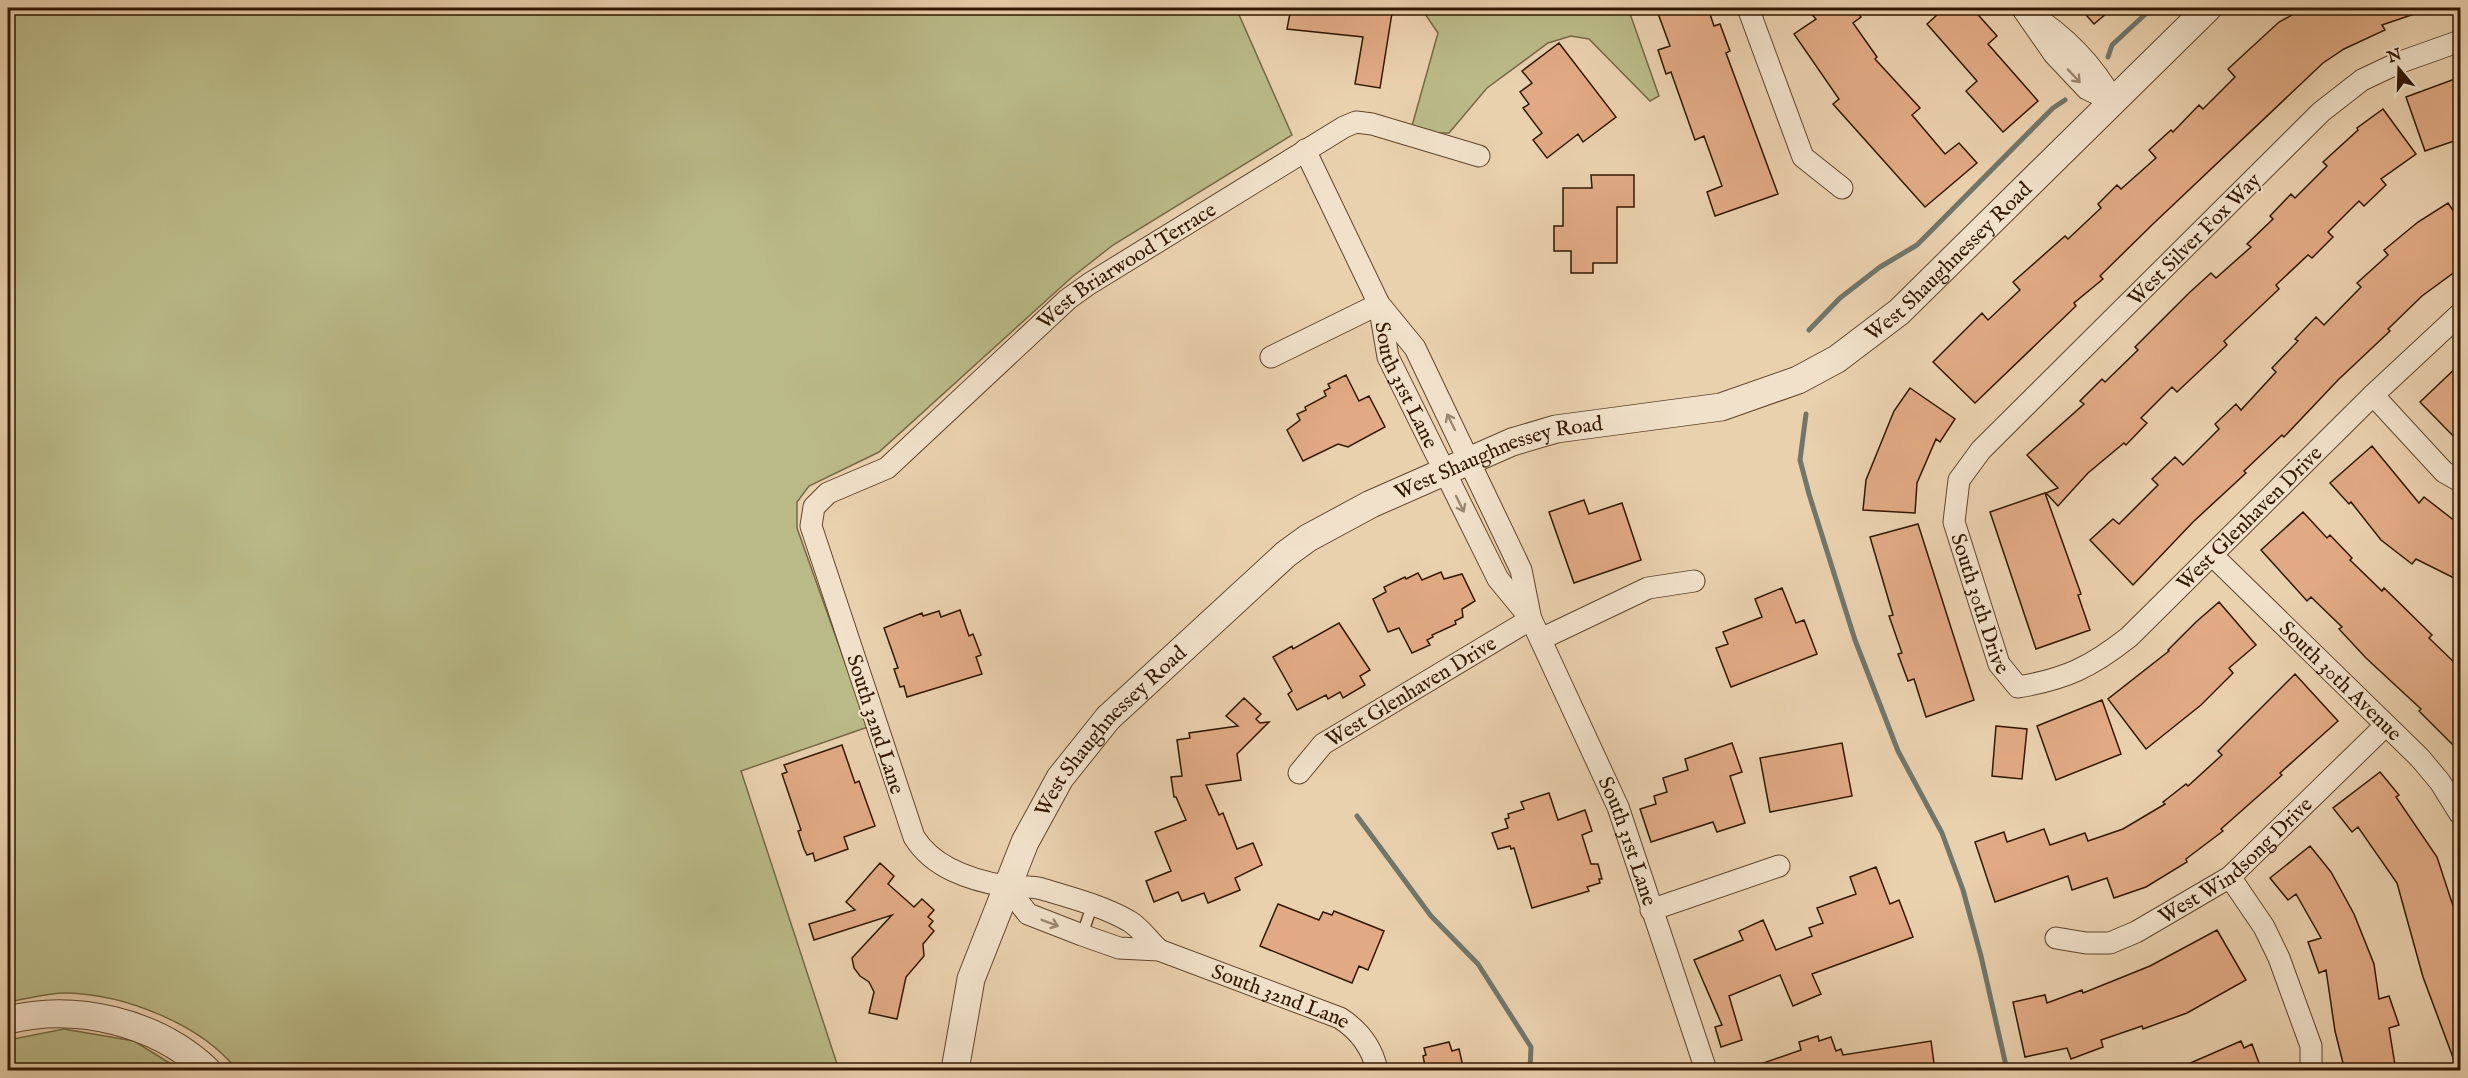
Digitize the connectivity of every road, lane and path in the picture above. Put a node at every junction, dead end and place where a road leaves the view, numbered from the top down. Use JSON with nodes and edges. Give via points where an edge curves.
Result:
{"nodes":[{"id":1,"x":1748,"y":8,"type":"edge"},
{"id":2,"x":2208,"y":8,"type":"edge"},
{"id":3,"x":2024,"y":9,"type":"edge"},
{"id":4,"x":2460,"y":41,"type":"edge"},
{"id":5,"x":2114,"y":102,"type":"junction"},
{"id":6,"x":1305,"y":150,"type":"junction"},
{"id":7,"x":1479,"y":156,"type":"dead end"},
{"id":8,"x":1842,"y":188,"type":"dead end"},
{"id":9,"x":1378,"y":304,"type":"junction"},
{"id":10,"x":2460,"y":314,"type":"edge"},
{"id":11,"x":1271,"y":357,"type":"dead end"},
{"id":12,"x":1431,"y":381,"type":"junction"},
{"id":13,"x":1406,"y":392,"type":"junction"},
{"id":14,"x":2373,"y":395,"type":"junction"},
{"id":15,"x":1469,"y":459,"type":"junction"},
{"id":16,"x":1444,"y":471,"type":"junction"},
{"id":17,"x":1959,"y":480,"type":"joint"},
{"id":18,"x":2460,"y":481,"type":"edge"},
{"id":19,"x":814,"y":507,"type":"joint"},
{"id":20,"x":1503,"y":530,"type":"junction"},
{"id":21,"x":1479,"y":541,"type":"junction"},
{"id":22,"x":2212,"y":555,"type":"junction"},
{"id":23,"x":1694,"y":581,"type":"dead end"},
{"id":24,"x":1531,"y":619,"type":"junction"},
{"id":25,"x":1541,"y":639,"type":"junction"},
{"id":26,"x":2018,"y":687,"type":"joint"},
{"id":27,"x":2386,"y":725,"type":"junction"},
{"id":28,"x":1299,"y":773,"type":"dead end"},
{"id":29,"x":2460,"y":814,"type":"edge"},
{"id":30,"x":1779,"y":866,"type":"dead end"},
{"id":31,"x":2230,"y":877,"type":"junction"},
{"id":32,"x":1006,"y":886,"type":"junction"},
{"id":33,"x":1092,"y":906,"type":"junction"},
{"id":34,"x":1651,"y":910,"type":"junction"},
{"id":35,"x":1082,"y":935,"type":"junction"},
{"id":36,"x":2056,"y":938,"type":"dead end"},
{"id":37,"x":1159,"y":950,"type":"junction"},
{"id":38,"x":8,"y":1020,"type":"edge"},
{"id":39,"x":207,"y":1071,"type":"edge"},
{"id":40,"x":955,"y":1071,"type":"edge"},
{"id":41,"x":1377,"y":1071,"type":"edge"},
{"id":42,"x":1706,"y":1071,"type":"edge"},
{"id":43,"x":2310,"y":1071,"type":"edge"}],
"edges":[{"from":1,"to":8,"type":"street","via":[[1803,157]]},
{"from":2,"to":5,"type":"street","name":"West Shaughnessey Road"},
{"from":3,"to":5,"type":"street","via":[[2069,42],[2099,75]]},
{"from":4,"to":17,"type":"street","name":"West Silver Fox Way","via":[[2362,80],[2321,112],[1981,450]]},
{"from":5,"to":15,"type":"street","name":"West Shaughnessey Road","via":[[1899,312],[1837,359],[1798,380],[1721,407],[1556,429]]},
{"from":6,"to":7,"type":"street","name":"West Briarwood Terrace","via":[[1356,122]]},
{"from":6,"to":9,"type":"street","name":"South 31st Lane"},
{"from":6,"to":19,"type":"street","name":"West Briarwood Terrace","via":[[1068,299],[887,468],[828,493]]},
{"from":9,"to":11,"type":"street"},
{"from":9,"to":12,"type":"street","name":"South 31st Lane","via":[[1415,348]]},
{"from":9,"to":13,"type":"street","name":"South 31st Lane","via":[[1388,357]]},
{"from":10,"to":14,"type":"street","name":"West Glenhaven Drive"},
{"from":12,"to":13,"type":"street"},
{"from":15,"to":12,"type":"street","name":"South 31st Lane","one_way":true},
{"from":13,"to":16,"type":"street","name":"South 31st Lane"},
{"from":14,"to":18,"type":"street","via":[[2444,472]]},
{"from":14,"to":22,"type":"street","name":"West Glenhaven Drive"},
{"from":15,"to":16,"type":"street","name":"West Shaughnessey Road"},
{"from":15,"to":20,"type":"street","name":"South 31st Lane"},
{"from":16,"to":21,"type":"street","name":"South 31st Lane","one_way":true},
{"from":16,"to":32,"type":"street","name":"West Shaughnessey Road","via":[[1354,513],[1286,554],[1108,718],[1060,778]]},
{"from":17,"to":26,"type":"street","name":"South 30th Drive","via":[[1954,522],[1999,664]]},
{"from":19,"to":32,"type":"street","name":"South 32nd Lane","via":[[811,526],[914,837],[931,858],[952,871]]},
{"from":20,"to":21,"type":"street"},
{"from":20,"to":24,"type":"street","name":"South 31st Lane","via":[[1521,570]]},
{"from":21,"to":24,"type":"street","name":"South 31st Lane","via":[[1498,579]]},
{"from":22,"to":26,"type":"street","name":"West Glenhaven Drive","via":[[2098,662],[2049,682]]},
{"from":22,"to":27,"type":"street","name":"South 30th Avenue"},
{"from":23,"to":25,"type":"street","via":[[1647,588]]},
{"from":24,"to":25,"type":"street","name":"South 31st Lane"},
{"from":24,"to":28,"type":"street","name":"West Glenhaven Drive","via":[[1323,744]]},
{"from":25,"to":34,"type":"street","name":"South 31st Lane","via":[[1618,807]]},
{"from":27,"to":29,"type":"street","name":"South 30th Avenue","via":[[2440,782]]},
{"from":27,"to":31,"type":"street","name":"West Windsong Drive"},
{"from":30,"to":34,"type":"street"},
{"from":31,"to":36,"type":"street","name":"West Windsong Drive","via":[[2110,943],[2086,944]]},
{"from":31,"to":43,"type":"street","via":[[2264,927],[2279,958],[2310,1046]]},
{"from":32,"to":33,"type":"street","name":"South 32nd Lane","via":[[1039,888]]},
{"from":32,"to":35,"type":"street","name":"South 32nd Lane","one_way":true,"via":[[1028,914]]},
{"from":32,"to":40,"type":"street","name":"West Shaughnessey Road","via":[[971,978]]},
{"from":33,"to":35,"type":"lane"},
{"from":33,"to":37,"type":"street","name":"South 32nd Lane","via":[[1130,921]]},
{"from":34,"to":42,"type":"street","name":"South 31st Lane"},
{"from":35,"to":37,"type":"street","name":"South 32nd Lane","via":[[1119,948]]},
{"from":37,"to":41,"type":"street","name":"South 32nd Lane","via":[[1340,1017],[1366,1041]]},
{"from":38,"to":39,"type":"street","via":[[62,1013],[106,1018],[143,1029]]}]}
